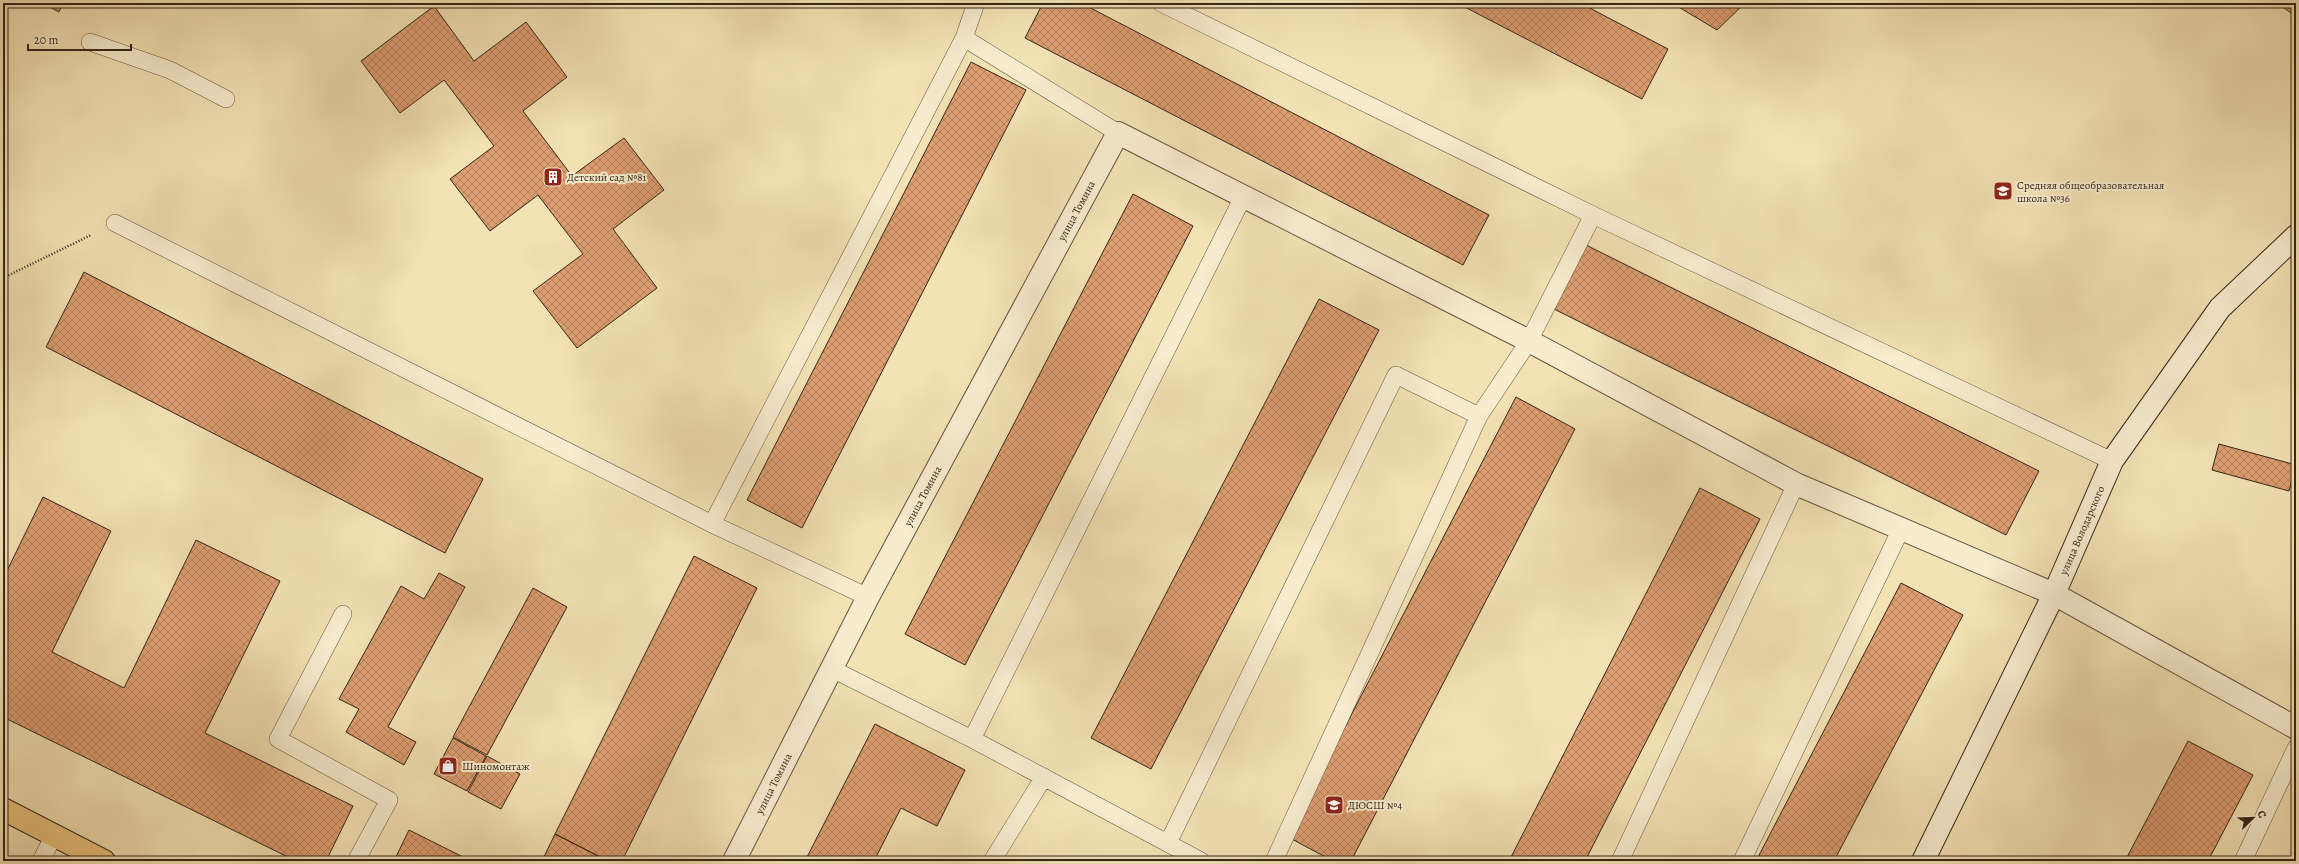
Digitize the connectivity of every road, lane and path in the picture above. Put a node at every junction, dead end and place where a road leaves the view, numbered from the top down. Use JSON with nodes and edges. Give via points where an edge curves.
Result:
{"nodes":[{"id":1,"x":976,"y":3,"type":"edge"},
{"id":2,"x":1161,"y":3,"type":"edge"},
{"id":3,"x":964,"y":38,"type":"junction"},
{"id":4,"x":90,"y":42,"type":"dead end"},
{"id":5,"x":226,"y":99,"type":"dead end"},
{"id":6,"x":1118,"y":133,"type":"junction"},
{"id":7,"x":1243,"y":197,"type":"junction"},
{"id":8,"x":1593,"y":214,"type":"junction"},
{"id":9,"x":115,"y":223,"type":"joint"},
{"id":10,"x":2296,"y":236,"type":"edge"},
{"id":11,"x":3,"y":278,"type":"edge"},
{"id":12,"x":1529,"y":341,"type":"junction"},
{"id":13,"x":1479,"y":416,"type":"junction"},
{"id":14,"x":2112,"y":460,"type":"junction"},
{"id":15,"x":1796,"y":484,"type":"junction"},
{"id":16,"x":712,"y":524,"type":"junction"},
{"id":17,"x":1901,"y":529,"type":"junction"},
{"id":18,"x":2054,"y":594,"type":"junction"},
{"id":19,"x":868,"y":597,"type":"junction"},
{"id":20,"x":343,"y":614,"type":"dead end"},
{"id":21,"x":832,"y":668,"type":"junction"},
{"id":22,"x":2296,"y":728,"type":"edge"},
{"id":23,"x":972,"y":738,"type":"junction"},
{"id":24,"x":2296,"y":748,"type":"edge"},
{"id":25,"x":1044,"y":777,"type":"junction"},
{"id":26,"x":3,"y":809,"type":"edge"},
{"id":27,"x":54,"y":835,"type":"junction"},
{"id":28,"x":1168,"y":843,"type":"junction"},
{"id":29,"x":41,"y":861,"type":"edge"},
{"id":30,"x":104,"y":861,"type":"edge"},
{"id":31,"x":356,"y":861,"type":"edge"},
{"id":32,"x":734,"y":861,"type":"edge"},
{"id":33,"x":992,"y":861,"type":"edge"},
{"id":34,"x":1201,"y":861,"type":"edge"},
{"id":35,"x":1274,"y":861,"type":"edge"},
{"id":36,"x":1620,"y":861,"type":"edge"},
{"id":37,"x":1742,"y":861,"type":"edge"},
{"id":38,"x":1923,"y":861,"type":"edge"},
{"id":39,"x":2243,"y":861,"type":"edge"}],
"edges":[{"from":1,"to":3,"type":"lane"},
{"from":2,"to":8,"type":"lane"},
{"from":3,"to":6,"type":"lane"},
{"from":3,"to":16,"type":"lane"},
{"from":4,"to":5,"type":"lane","via":[[170,70]]},
{"from":6,"to":7,"type":"street"},
{"from":6,"to":19,"type":"street","name":"улица Томина"},
{"from":7,"to":12,"type":"street"},
{"from":7,"to":23,"type":"lane"},
{"from":8,"to":12,"type":"lane"},
{"from":8,"to":14,"type":"lane"},
{"from":9,"to":11,"type":"path"},
{"from":9,"to":16,"type":"lane"},
{"from":10,"to":14,"type":"street","name":"улица Володарского","via":[[2220,308]]},
{"from":12,"to":13,"type":"lane"},
{"from":12,"to":15,"type":"street"},
{"from":13,"to":28,"type":"lane","via":[[1396,375]]},
{"from":13,"to":35,"type":"lane"},
{"from":14,"to":18,"type":"street","name":"улица Володарского"},
{"from":15,"to":17,"type":"street"},
{"from":15,"to":36,"type":"lane"},
{"from":16,"to":19,"type":"lane"},
{"from":17,"to":18,"type":"street"},
{"from":17,"to":37,"type":"lane"},
{"from":18,"to":22,"type":"street"},
{"from":18,"to":38,"type":"street","name":"улица Володарского"},
{"from":19,"to":21,"type":"street","name":"улица Томина"},
{"from":20,"to":31,"type":"lane","via":[[278,739],[389,800]]},
{"from":21,"to":23,"type":"lane"},
{"from":21,"to":32,"type":"street","name":"улица Томина"},
{"from":23,"to":25,"type":"lane"},
{"from":24,"to":39,"type":"lane"},
{"from":25,"to":28,"type":"lane"},
{"from":25,"to":33,"type":"lane"},
{"from":26,"to":27,"type":"main road"},
{"from":27,"to":29,"type":"lane"},
{"from":27,"to":30,"type":"main road"},
{"from":28,"to":34,"type":"lane"}]}
